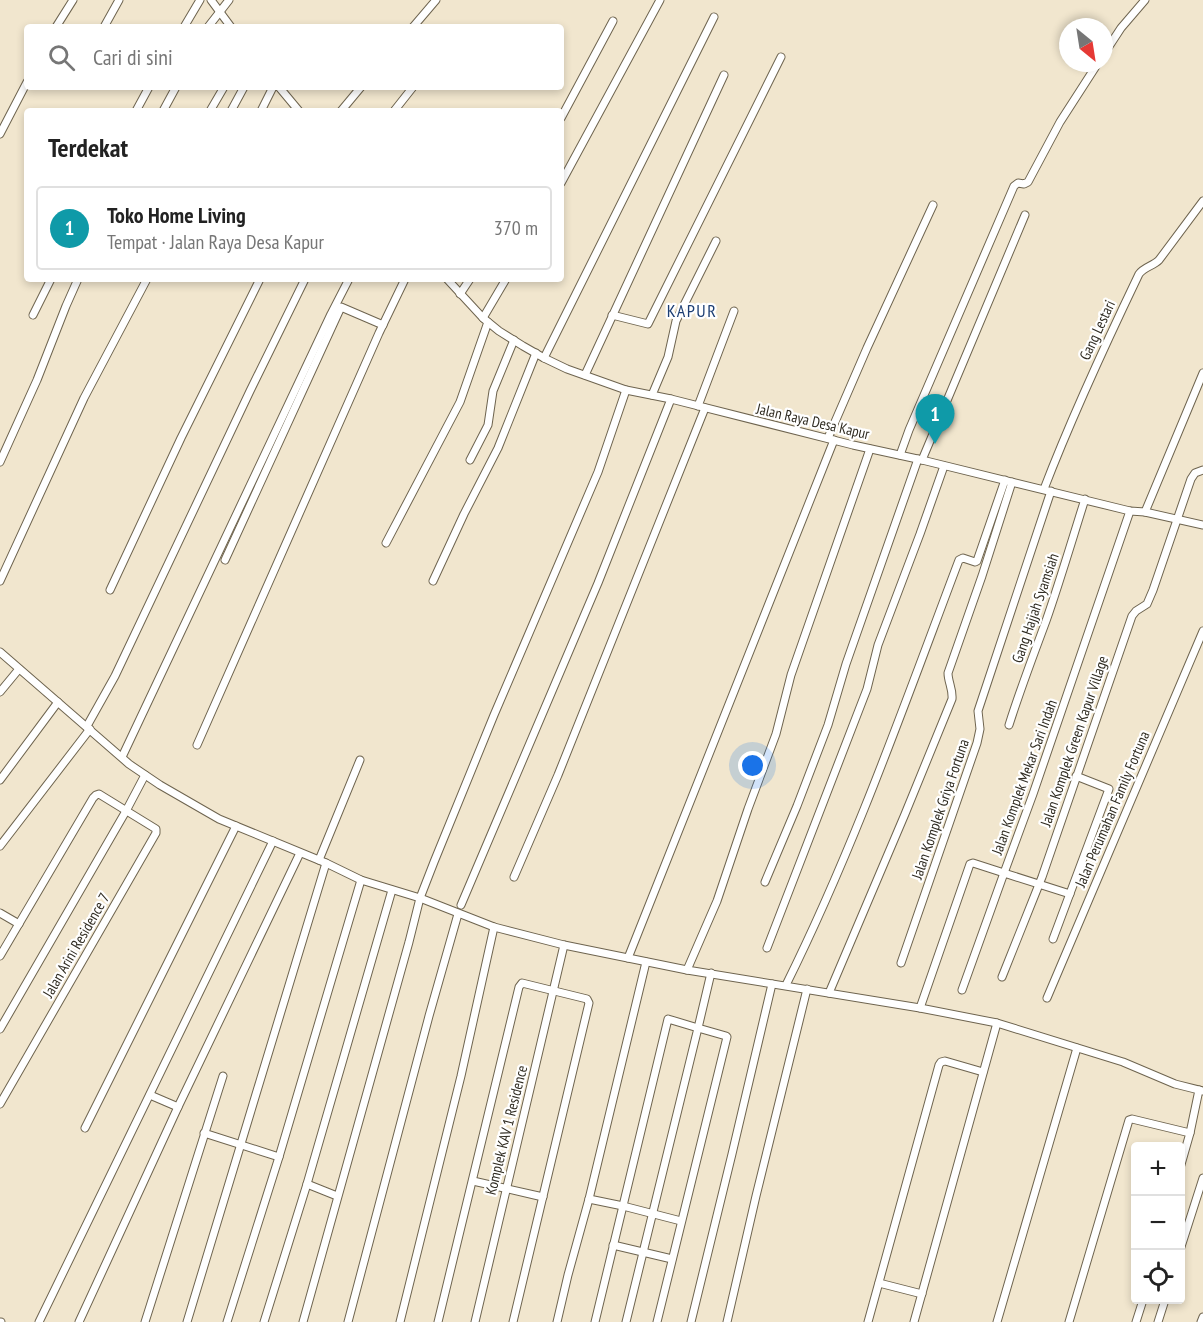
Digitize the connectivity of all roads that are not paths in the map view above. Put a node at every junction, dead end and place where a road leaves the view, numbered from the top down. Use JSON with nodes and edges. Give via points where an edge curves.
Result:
{"nodes":[{"id":1,"x":73,"y":0,"type":"edge"},
{"id":2,"x":119,"y":0,"type":"edge"},
{"id":3,"x":200,"y":0,"type":"edge"},
{"id":4,"x":211,"y":0,"type":"edge"},
{"id":5,"x":229,"y":0,"type":"edge"},
{"id":6,"x":436,"y":0,"type":"edge"},
{"id":7,"x":660,"y":0,"type":"edge"},
{"id":8,"x":1144,"y":0,"type":"edge"},
{"id":9,"x":220,"y":11,"type":"junction"},
{"id":10,"x":714,"y":17,"type":"dead end"},
{"id":11,"x":614,"y":21,"type":"dead end"},
{"id":12,"x":58,"y":24,"type":"edge"},
{"id":13,"x":106,"y":24,"type":"edge"},
{"id":14,"x":186,"y":24,"type":"edge"},
{"id":15,"x":210,"y":24,"type":"edge"},
{"id":16,"x":229,"y":24,"type":"edge"},
{"id":17,"x":416,"y":24,"type":"edge"},
{"id":18,"x":1113,"y":40,"type":"edge"},
{"id":19,"x":781,"y":57,"type":"dead end"},
{"id":20,"x":1092,"y":72,"type":"edge"},
{"id":21,"x":724,"y":75,"type":"dead end"},
{"id":22,"x":24,"y":88,"type":"edge"},
{"id":23,"x":147,"y":90,"type":"edge"},
{"id":24,"x":174,"y":90,"type":"edge"},
{"id":25,"x":222,"y":90,"type":"edge"},
{"id":26,"x":242,"y":90,"type":"edge"},
{"id":27,"x":272,"y":90,"type":"edge"},
{"id":28,"x":282,"y":90,"type":"edge"},
{"id":29,"x":358,"y":90,"type":"edge"},
{"id":30,"x":411,"y":90,"type":"edge"},
{"id":31,"x":138,"y":108,"type":"edge"},
{"id":32,"x":166,"y":108,"type":"edge"},
{"id":33,"x":212,"y":108,"type":"edge"},
{"id":34,"x":233,"y":108,"type":"edge"},
{"id":35,"x":262,"y":108,"type":"edge"},
{"id":36,"x":296,"y":108,"type":"edge"},
{"id":37,"x":344,"y":108,"type":"edge"},
{"id":38,"x":396,"y":108,"type":"edge"},
{"id":39,"x":564,"y":112,"type":"edge"},
{"id":40,"x":0,"y":134,"type":"edge"},
{"id":41,"x":564,"y":177,"type":"edge"},
{"id":42,"x":1203,"y":201,"type":"edge"},
{"id":43,"x":933,"y":205,"type":"dead end"},
{"id":44,"x":1025,"y":215,"type":"dead end"},
{"id":45,"x":716,"y":241,"type":"dead end"},
{"id":46,"x":50,"y":282,"type":"edge"},
{"id":47,"x":77,"y":282,"type":"edge"},
{"id":48,"x":145,"y":282,"type":"edge"},
{"id":49,"x":259,"y":282,"type":"edge"},
{"id":50,"x":304,"y":282,"type":"edge"},
{"id":51,"x":348,"y":282,"type":"edge"},
{"id":52,"x":404,"y":282,"type":"edge"},
{"id":53,"x":450,"y":282,"type":"edge"},
{"id":54,"x":468,"y":282,"type":"edge"},
{"id":55,"x":505,"y":282,"type":"edge"},
{"id":56,"x":460,"y":294,"type":"junction"},
{"id":57,"x":734,"y":311,"type":"dead end"},
{"id":58,"x":33,"y":315,"type":"dead end"},
{"id":59,"x":612,"y":315,"type":"junction"},
{"id":60,"x":486,"y":320,"type":"junction"},
{"id":61,"x":383,"y":326,"type":"junction"},
{"id":62,"x":514,"y":340,"type":"junction"},
{"id":63,"x":536,"y":353,"type":"junction"},
{"id":64,"x":544,"y":358,"type":"junction"},
{"id":65,"x":1203,"y":373,"type":"edge"},
{"id":66,"x":585,"y":375,"type":"junction"},
{"id":67,"x":626,"y":390,"type":"junction"},
{"id":68,"x":652,"y":395,"type":"junction"},
{"id":69,"x":671,"y":399,"type":"junction"},
{"id":70,"x":702,"y":407,"type":"junction"},
{"id":71,"x":831,"y":439,"type":"junction"},
{"id":72,"x":870,"y":448,"type":"junction"},
{"id":73,"x":900,"y":455,"type":"junction"},
{"id":74,"x":470,"y":460,"type":"dead end"},
{"id":75,"x":920,"y":460,"type":"junction"},
{"id":76,"x":0,"y":462,"type":"edge"},
{"id":77,"x":944,"y":466,"type":"junction"},
{"id":78,"x":1203,"y":470,"type":"edge"},
{"id":79,"x":1008,"y":481,"type":"junction"},
{"id":80,"x":1047,"y":490,"type":"junction"},
{"id":81,"x":1084,"y":499,"type":"junction"},
{"id":82,"x":1130,"y":511,"type":"junction"},
{"id":83,"x":1145,"y":512,"type":"junction"},
{"id":84,"x":1177,"y":519,"type":"junction"},
{"id":85,"x":1203,"y":525,"type":"edge"},
{"id":86,"x":386,"y":543,"type":"dead end"},
{"id":87,"x":225,"y":560,"type":"dead end"},
{"id":88,"x":0,"y":581,"type":"edge"},
{"id":89,"x":433,"y":581,"type":"dead end"},
{"id":90,"x":110,"y":590,"type":"dead end"},
{"id":91,"x":1203,"y":631,"type":"edge"},
{"id":92,"x":0,"y":652,"type":"edge"},
{"id":93,"x":19,"y":669,"type":"junction"},
{"id":94,"x":0,"y":692,"type":"edge"},
{"id":95,"x":58,"y":702,"type":"junction"},
{"id":96,"x":1009,"y":725,"type":"dead end"},
{"id":97,"x":88,"y":728,"type":"junction"},
{"id":98,"x":197,"y":745,"type":"dead end"},
{"id":99,"x":122,"y":757,"type":"junction"},
{"id":100,"x":360,"y":760,"type":"dead end"},
{"id":101,"x":146,"y":775,"type":"junction"},
{"id":102,"x":1076,"y":776,"type":"junction"},
{"id":103,"x":0,"y":780,"type":"edge"},
{"id":104,"x":126,"y":811,"type":"junction"},
{"id":105,"x":236,"y":826,"type":"junction"},
{"id":106,"x":273,"y":841,"type":"junction"},
{"id":107,"x":0,"y":846,"type":"edge"},
{"id":108,"x":300,"y":853,"type":"junction"},
{"id":109,"x":323,"y":862,"type":"junction"},
{"id":110,"x":1004,"y":873,"type":"junction"},
{"id":111,"x":514,"y":877,"type":"dead end"},
{"id":112,"x":361,"y":880,"type":"junction"},
{"id":113,"x":765,"y":882,"type":"dead end"},
{"id":114,"x":1039,"y":883,"type":"junction"},
{"id":115,"x":392,"y":890,"type":"junction"},
{"id":116,"x":1070,"y":894,"type":"junction"},
{"id":117,"x":420,"y":898,"type":"junction"},
{"id":118,"x":461,"y":904,"type":"dead end"},
{"id":119,"x":0,"y":913,"type":"edge"},
{"id":120,"x":458,"y":914,"type":"junction"},
{"id":121,"x":19,"y":924,"type":"junction"},
{"id":122,"x":494,"y":927,"type":"junction"},
{"id":123,"x":1053,"y":939,"type":"dead end"},
{"id":124,"x":564,"y":945,"type":"junction"},
{"id":125,"x":767,"y":948,"type":"dead end"},
{"id":126,"x":0,"y":956,"type":"edge"},
{"id":127,"x":628,"y":958,"type":"junction"},
{"id":128,"x":646,"y":962,"type":"junction"},
{"id":129,"x":901,"y":963,"type":"dead end"},
{"id":130,"x":687,"y":970,"type":"junction"},
{"id":131,"x":711,"y":973,"type":"junction"},
{"id":132,"x":1002,"y":976,"type":"dead end"},
{"id":133,"x":772,"y":984,"type":"junction"},
{"id":134,"x":786,"y":985,"type":"junction"},
{"id":135,"x":807,"y":989,"type":"junction"},
{"id":136,"x":962,"y":990,"type":"dead end"},
{"id":137,"x":554,"y":991,"type":"junction"},
{"id":138,"x":829,"y":993,"type":"junction"},
{"id":139,"x":1047,"y":998,"type":"dead end"},
{"id":140,"x":920,"y":1008,"type":"junction"},
{"id":141,"x":997,"y":1023,"type":"junction"},
{"id":142,"x":698,"y":1028,"type":"junction"},
{"id":143,"x":0,"y":1029,"type":"edge"},
{"id":144,"x":1077,"y":1048,"type":"junction"},
{"id":145,"x":983,"y":1072,"type":"junction"},
{"id":146,"x":223,"y":1076,"type":"dead end"},
{"id":147,"x":1201,"y":1091,"type":"edge"},
{"id":148,"x":150,"y":1095,"type":"junction"},
{"id":149,"x":0,"y":1104,"type":"edge"},
{"id":150,"x":178,"y":1107,"type":"junction"},
{"id":151,"x":85,"y":1128,"type":"dead end"},
{"id":152,"x":204,"y":1133,"type":"junction"},
{"id":153,"x":1190,"y":1133,"type":"junction"},
{"id":154,"x":240,"y":1145,"type":"junction"},
{"id":155,"x":1185,"y":1150,"type":"edge"},
{"id":156,"x":279,"y":1157,"type":"junction"},
{"id":157,"x":1203,"y":1178,"type":"edge"},
{"id":158,"x":472,"y":1180,"type":"junction"},
{"id":159,"x":307,"y":1184,"type":"junction"},
{"id":160,"x":506,"y":1189,"type":"junction"},
{"id":161,"x":338,"y":1196,"type":"junction"},
{"id":162,"x":543,"y":1197,"type":"junction"},
{"id":163,"x":589,"y":1199,"type":"junction"},
{"id":164,"x":623,"y":1206,"type":"junction"},
{"id":165,"x":652,"y":1213,"type":"junction"},
{"id":166,"x":681,"y":1221,"type":"junction"},
{"id":167,"x":1185,"y":1234,"type":"edge"},
{"id":168,"x":613,"y":1245,"type":"junction"},
{"id":169,"x":642,"y":1252,"type":"junction"},
{"id":170,"x":672,"y":1259,"type":"junction"},
{"id":171,"x":879,"y":1283,"type":"junction"},
{"id":172,"x":922,"y":1294,"type":"junction"},
{"id":173,"x":1141,"y":1304,"type":"edge"},
{"id":174,"x":1163,"y":1304,"type":"edge"},
{"id":175,"x":1203,"y":1317,"type":"edge"},
{"id":176,"x":39,"y":1322,"type":"edge"},
{"id":177,"x":79,"y":1322,"type":"edge"},
{"id":178,"x":145,"y":1322,"type":"edge"},
{"id":179,"x":187,"y":1322,"type":"edge"},
{"id":180,"x":227,"y":1322,"type":"edge"},
{"id":181,"x":264,"y":1322,"type":"edge"},
{"id":182,"x":303,"y":1322,"type":"edge"},
{"id":183,"x":348,"y":1322,"type":"edge"},
{"id":184,"x":400,"y":1322,"type":"edge"},
{"id":185,"x":438,"y":1322,"type":"edge"},
{"id":186,"x":475,"y":1322,"type":"edge"},
{"id":187,"x":513,"y":1322,"type":"edge"},
{"id":188,"x":557,"y":1322,"type":"edge"},
{"id":189,"x":595,"y":1322,"type":"edge"},
{"id":190,"x":626,"y":1322,"type":"edge"},
{"id":191,"x":657,"y":1322,"type":"edge"},
{"id":192,"x":691,"y":1322,"type":"edge"},
{"id":193,"x":727,"y":1322,"type":"edge"},
{"id":194,"x":868,"y":1322,"type":"edge"},
{"id":195,"x":914,"y":1322,"type":"edge"},
{"id":196,"x":997,"y":1322,"type":"edge"},
{"id":197,"x":1069,"y":1322,"type":"edge"},
{"id":198,"x":1136,"y":1322,"type":"edge"},
{"id":199,"x":1158,"y":1322,"type":"edge"},
{"id":200,"x":1201,"y":1322,"type":"edge"}],
"edges":[{"from":1,"to":12,"type":"street"},
{"from":2,"to":13,"type":"street"},
{"from":3,"to":14,"type":"street"},
{"from":4,"to":9,"type":"street"},
{"from":5,"to":9,"type":"street"},
{"from":6,"to":17,"type":"street"},
{"from":7,"to":41,"type":"street"},
{"from":8,"to":18,"type":"street"},
{"from":9,"to":15,"type":"street"},
{"from":9,"to":16,"type":"street"},
{"from":10,"to":64,"type":"street"},
{"from":11,"to":39,"type":"street"},
{"from":19,"to":59,"type":"street","via":[[648,324]]},
{"from":20,"to":73,"type":"street","via":[[1028,182],[1014,186]]},
{"from":21,"to":59,"type":"street"},
{"from":22,"to":40,"type":"street"},
{"from":23,"to":31,"type":"street"},
{"from":24,"to":32,"type":"street"},
{"from":25,"to":33,"type":"street"},
{"from":26,"to":34,"type":"street"},
{"from":27,"to":35,"type":"street"},
{"from":28,"to":36,"type":"street"},
{"from":29,"to":37,"type":"street"},
{"from":30,"to":38,"type":"street"},
{"from":42,"to":80,"type":"street","name":"Gang Lestari","via":[[1159,260],[1139,274],[1061,444]]},
{"from":43,"to":71,"type":"street","via":[[867,348]]},
{"from":44,"to":75,"type":"street"},
{"from":45,"to":68,"type":"street","via":[[676,321],[668,357]]},
{"from":46,"to":58,"type":"street"},
{"from":47,"to":76,"type":"street"},
{"from":48,"to":88,"type":"street","via":[[84,398]]},
{"from":49,"to":90,"type":"street"},
{"from":50,"to":97,"type":"street"},
{"from":51,"to":99,"type":"street"},
{"from":52,"to":61,"type":"street"},
{"from":53,"to":56,"type":"street","name":"Jalan Raya Desa Kapur"},
{"from":54,"to":56,"type":"street"},
{"from":55,"to":60,"type":"street"},
{"from":56,"to":60,"type":"street","name":"Jalan Raya Desa Kapur"},
{"from":57,"to":70,"type":"street"},
{"from":59,"to":66,"type":"street"},
{"from":60,"to":62,"type":"street","name":"Jalan Raya Desa Kapur"},
{"from":60,"to":86,"type":"street","via":[[460,402]]},
{"from":61,"to":87,"type":"street","via":[[341,307]]},
{"from":61,"to":98,"type":"street"},
{"from":62,"to":63,"type":"street","name":"Jalan Raya Desa Kapur"},
{"from":62,"to":74,"type":"street","via":[[493,391],[488,425]]},
{"from":63,"to":64,"type":"street","name":"Jalan Raya Desa Kapur"},
{"from":63,"to":89,"type":"street","via":[[498,448]]},
{"from":64,"to":66,"type":"street","name":"Jalan Raya Desa Kapur"},
{"from":65,"to":83,"type":"street"},
{"from":66,"to":67,"type":"street","name":"Jalan Raya Desa Kapur"},
{"from":67,"to":68,"type":"street","name":"Jalan Raya Desa Kapur"},
{"from":67,"to":117,"type":"street","via":[[598,472]]},
{"from":68,"to":69,"type":"street","name":"Jalan Raya Desa Kapur"},
{"from":69,"to":70,"type":"street","name":"Jalan Raya Desa Kapur"},
{"from":69,"to":118,"type":"street","via":[[598,583]]},
{"from":70,"to":71,"type":"street","name":"Jalan Raya Desa Kapur"},
{"from":70,"to":111,"type":"street","via":[[571,743]]},
{"from":71,"to":72,"type":"street","name":"Jalan Raya Desa Kapur"},
{"from":71,"to":127,"type":"street"},
{"from":72,"to":73,"type":"street","name":"Jalan Raya Desa Kapur"},
{"from":72,"to":130,"type":"street","via":[[791,675],[776,734],[717,901]]},
{"from":73,"to":75,"type":"street","name":"Jalan Raya Desa Kapur"},
{"from":75,"to":77,"type":"street","name":"Jalan Raya Desa Kapur"},
{"from":75,"to":113,"type":"street","via":[[846,664],[828,725]]},
{"from":77,"to":79,"type":"street","name":"Jalan Raya Desa Kapur"},
{"from":77,"to":125,"type":"street","via":[[878,645],[867,688]]},
{"from":78,"to":84,"type":"street","name":"Jalan Komplek Green Kapur Village","via":[[1191,479]]},
{"from":79,"to":80,"type":"street","name":"Jalan Raya Desa Kapur"},
{"from":79,"to":134,"type":"street","via":[[977,561],[959,560],[831,890]]},
{"from":79,"to":138,"type":"street","via":[[982,576],[948,673],[952,699]]},
{"from":80,"to":81,"type":"street","name":"Jalan Raya Desa Kapur"},
{"from":80,"to":129,"type":"street","name":"Jalan Komplek Griya Fortuna","via":[[978,711],[980,729],[970,765]]},
{"from":81,"to":82,"type":"street","name":"Jalan Raya Desa Kapur"},
{"from":81,"to":96,"type":"street","name":"Gang Hajjah Syamsiah"},
{"from":82,"to":83,"type":"street","name":"Jalan Raya Desa Kapur"},
{"from":82,"to":110,"type":"street","name":"Jalan Komplek Mekar Sari Indah"},
{"from":83,"to":84,"type":"street","name":"Jalan Raya Desa Kapur"},
{"from":84,"to":85,"type":"street","name":"Jalan Raya Desa Kapur"},
{"from":84,"to":102,"type":"street","name":"Jalan Komplek Green Kapur Village","via":[[1154,590],[1147,604],[1132,616]]},
{"from":91,"to":139,"type":"street","name":"Jalan Perumahan Family Fortuna"},
{"from":92,"to":93,"type":"street"},
{"from":93,"to":94,"type":"street"},
{"from":93,"to":95,"type":"street"},
{"from":95,"to":97,"type":"street"},
{"from":95,"to":103,"type":"street"},
{"from":97,"to":99,"type":"street"},
{"from":97,"to":107,"type":"street"},
{"from":99,"to":101,"type":"street"},
{"from":100,"to":109,"type":"street"},
{"from":101,"to":104,"type":"street","name":"Jalan Arini Residence 7"},
{"from":101,"to":105,"type":"street"},
{"from":102,"to":114,"type":"street","name":"Jalan Komplek Green Kapur Village"},
{"from":102,"to":116,"type":"street","via":[[1108,789]]},
{"from":104,"to":121,"type":"street","name":"Jalan Arini Residence 7","via":[[99,794],[93,798]]},
{"from":104,"to":143,"type":"street","name":"Jalan Arini Residence 7"},
{"from":104,"to":149,"type":"street","name":"Jalan Arini Residence 7","via":[[156,829],[156,833]]},
{"from":105,"to":106,"type":"street"},
{"from":105,"to":151,"type":"street"},
{"from":106,"to":108,"type":"street"},
{"from":106,"to":148,"type":"street"},
{"from":108,"to":109,"type":"street"},
{"from":108,"to":150,"type":"street"},
{"from":109,"to":112,"type":"street"},
{"from":109,"to":154,"type":"street"},
{"from":110,"to":114,"type":"street"},
{"from":110,"to":136,"type":"street"},
{"from":110,"to":140,"type":"street","name":"Jalan Komplek Mekar Sari Indah","via":[[970,864]]},
{"from":112,"to":115,"type":"street"},
{"from":112,"to":156,"type":"street"},
{"from":114,"to":116,"type":"street"},
{"from":114,"to":132,"type":"street","name":"Jalan Komplek Green Kapur Village"},
{"from":115,"to":117,"type":"street"},
{"from":115,"to":159,"type":"street"},
{"from":116,"to":123,"type":"street"},
{"from":117,"to":120,"type":"street"},
{"from":117,"to":161,"type":"street"},
{"from":119,"to":121,"type":"street"},
{"from":120,"to":122,"type":"street"},
{"from":120,"to":183,"type":"street"},
{"from":121,"to":126,"type":"street","name":"Jalan Arini Residence 7"},
{"from":122,"to":124,"type":"street"},
{"from":122,"to":184,"type":"street"},
{"from":124,"to":127,"type":"street"},
{"from":124,"to":137,"type":"street","name":"Komplek KAV 1 Residence"},
{"from":127,"to":128,"type":"street"},
{"from":128,"to":130,"type":"street"},
{"from":128,"to":163,"type":"street"},
{"from":130,"to":131,"type":"street"},
{"from":131,"to":133,"type":"street"},
{"from":131,"to":142,"type":"street"},
{"from":133,"to":134,"type":"street"},
{"from":133,"to":192,"type":"street"},
{"from":134,"to":135,"type":"street"},
{"from":135,"to":138,"type":"street"},
{"from":135,"to":193,"type":"street"},
{"from":137,"to":158,"type":"street","via":[[520,985]]},
{"from":137,"to":160,"type":"street","name":"Komplek KAV 1 Residence"},
{"from":137,"to":162,"type":"street","via":[[590,1003]]},
{"from":138,"to":140,"type":"street"},
{"from":140,"to":141,"type":"street"},
{"from":141,"to":144,"type":"street"},
{"from":141,"to":145,"type":"street"},
{"from":142,"to":164,"type":"street","via":[[668,1019]]},
{"from":142,"to":165,"type":"street"},
{"from":142,"to":166,"type":"street","via":[[728,1037]]},
{"from":144,"to":147,"type":"street"},
{"from":144,"to":196,"type":"street"},
{"from":145,"to":171,"type":"street","via":[[945,1061],[939,1065]]},
{"from":145,"to":172,"type":"street"},
{"from":146,"to":152,"type":"street"},
{"from":147,"to":153,"type":"street"},
{"from":148,"to":150,"type":"street"},
{"from":148,"to":176,"type":"street"},
{"from":150,"to":177,"type":"street"},
{"from":152,"to":154,"type":"street"},
{"from":152,"to":178,"type":"street"},
{"from":153,"to":155,"type":"street"},
{"from":153,"to":197,"type":"street","via":[[1129,1120]]},
{"from":154,"to":156,"type":"street"},
{"from":154,"to":179,"type":"street"},
{"from":156,"to":180,"type":"street"},
{"from":157,"to":167,"type":"street"},
{"from":158,"to":160,"type":"street"},
{"from":158,"to":185,"type":"street"},
{"from":159,"to":161,"type":"street"},
{"from":159,"to":181,"type":"street"},
{"from":160,"to":162,"type":"street"},
{"from":160,"to":186,"type":"street","name":"Komplek KAV 1 Residence"},
{"from":161,"to":182,"type":"street"},
{"from":162,"to":187,"type":"street"},
{"from":163,"to":164,"type":"street"},
{"from":163,"to":188,"type":"street"},
{"from":164,"to":165,"type":"street"},
{"from":164,"to":168,"type":"street"},
{"from":165,"to":166,"type":"street"},
{"from":165,"to":169,"type":"street"},
{"from":166,"to":170,"type":"street"},
{"from":168,"to":169,"type":"street"},
{"from":168,"to":189,"type":"street"},
{"from":169,"to":170,"type":"street"},
{"from":169,"to":190,"type":"street"},
{"from":170,"to":191,"type":"street"},
{"from":171,"to":172,"type":"street"},
{"from":171,"to":194,"type":"street"},
{"from":172,"to":195,"type":"street"},
{"from":173,"to":198,"type":"street"},
{"from":174,"to":199,"type":"street"},
{"from":175,"to":200,"type":"street"}]}
